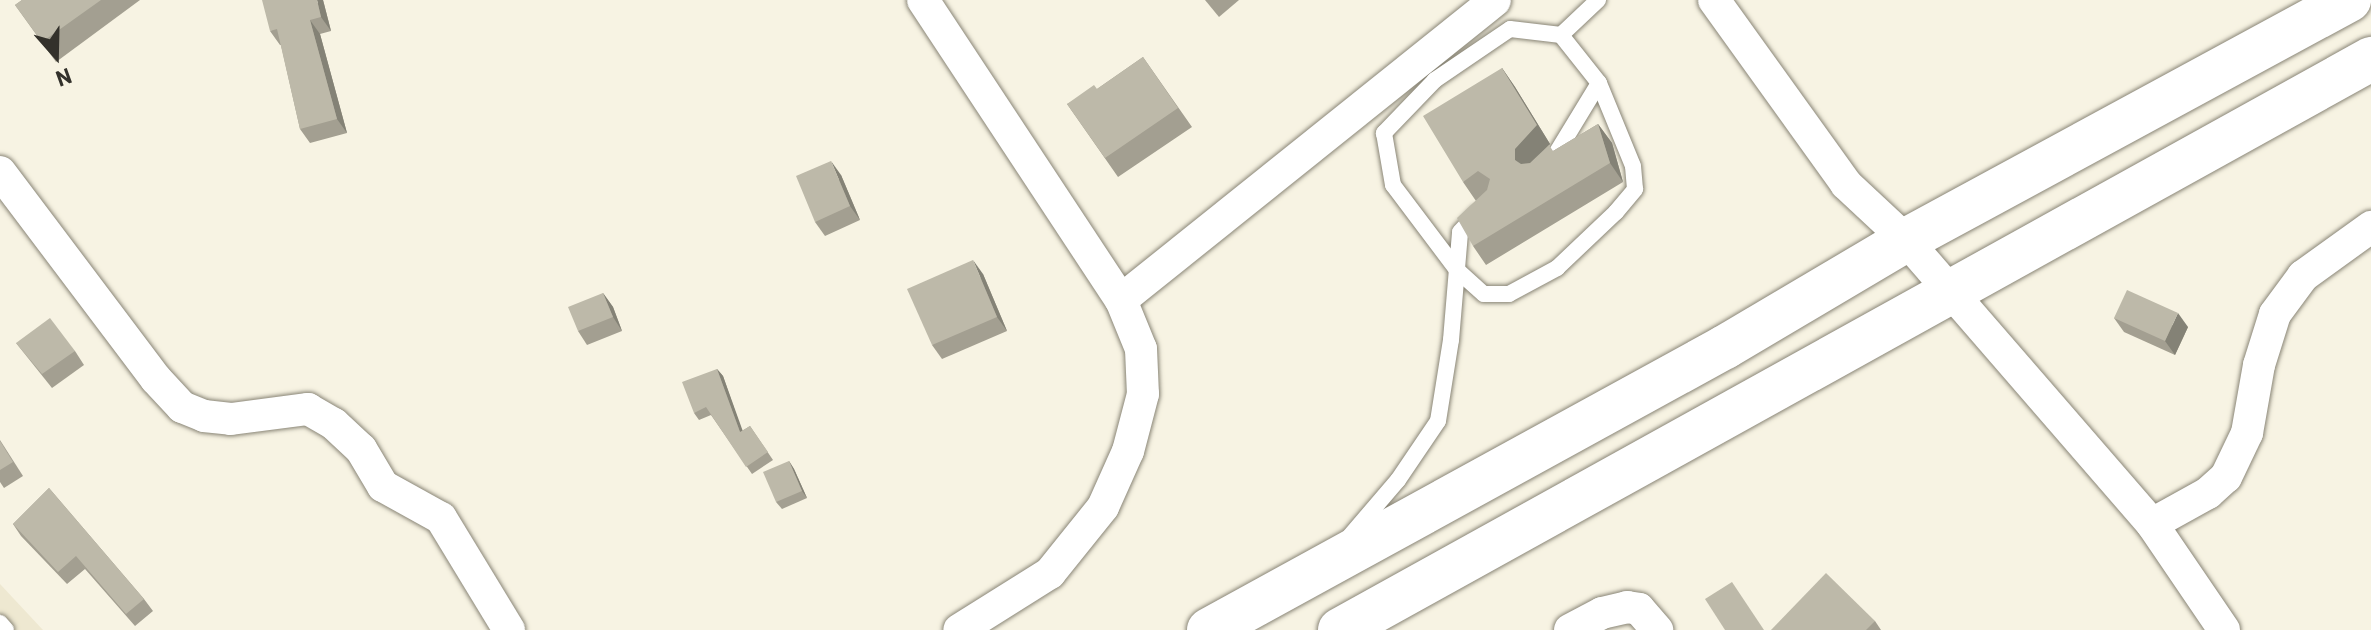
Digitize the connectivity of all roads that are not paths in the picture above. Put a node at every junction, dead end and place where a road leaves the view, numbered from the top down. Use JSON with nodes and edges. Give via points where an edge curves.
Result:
{"nodes":[{"id":1,"x":923,"y":0,"type":"edge"},
{"id":2,"x":1495,"y":0,"type":"edge"},
{"id":3,"x":1598,"y":0,"type":"edge"},
{"id":4,"x":1714,"y":0,"type":"edge"},
{"id":5,"x":2349,"y":0,"type":"edge"},
{"id":6,"x":1561,"y":35,"type":"junction"},
{"id":7,"x":2371,"y":59,"type":"edge"},
{"id":8,"x":1599,"y":83,"type":"junction"},
{"id":9,"x":0,"y":172,"type":"edge"},
{"id":10,"x":1538,"y":173,"type":"edge"},
{"id":11,"x":1493,"y":201,"type":"edge"},
{"id":12,"x":2371,"y":227,"type":"edge"},
{"id":13,"x":1906,"y":240,"type":"junction"},
{"id":14,"x":1457,"y":270,"type":"junction"},
{"id":15,"x":1950,"y":291,"type":"junction"},
{"id":16,"x":1121,"y":300,"type":"junction"},
{"id":17,"x":2152,"y":524,"type":"junction"},
{"id":18,"x":1323,"y":567,"type":"junction"},
{"id":19,"x":0,"y":623,"type":"edge"},
{"id":20,"x":6,"y":630,"type":"edge"},
{"id":21,"x":509,"y":630,"type":"edge"},
{"id":22,"x":959,"y":630,"type":"edge"},
{"id":23,"x":1209,"y":630,"type":"edge"},
{"id":24,"x":1340,"y":630,"type":"edge"},
{"id":25,"x":1570,"y":630,"type":"edge"},
{"id":26,"x":1657,"y":630,"type":"edge"},
{"id":27,"x":2224,"y":630,"type":"edge"}],
"edges":[{"from":1,"to":16,"type":"street"},
{"from":2,"to":16,"type":"street"},
{"from":3,"to":6,"type":"lane"},
{"from":4,"to":13,"type":"street","via":[[1846,184]]},
{"from":5,"to":13,"type":"main road"},
{"from":6,"to":8,"type":"lane"},
{"from":6,"to":14,"type":"lane","via":[[1510,29],[1435,80],[1384,133],[1393,185]]},
{"from":7,"to":15,"type":"main road"},
{"from":8,"to":10,"type":"lane","via":[[1549,165]]},
{"from":8,"to":14,"type":"lane","via":[[1633,166],[1635,189],[1557,268],[1509,294],[1484,294]]},
{"from":9,"to":21,"type":"street","via":[[182,407],[231,419],[308,409],[334,424],[361,449],[383,486],[441,518]]},
{"from":11,"to":14,"type":"lane","via":[[1460,232]]},
{"from":12,"to":17,"type":"street","via":[[2303,276],[2275,314],[2247,433],[2226,477]]},
{"from":13,"to":15,"type":"street"},
{"from":13,"to":18,"type":"main road","via":[[1725,347]]},
{"from":14,"to":18,"type":"lane","via":[[1438,421],[1398,480]]},
{"from":15,"to":17,"type":"street"},
{"from":15,"to":24,"type":"main road"},
{"from":16,"to":22,"type":"street","via":[[1141,349],[1143,394],[1128,451],[1103,507],[1050,573]]},
{"from":17,"to":27,"type":"street"},
{"from":18,"to":23,"type":"main road"},
{"from":19,"to":20,"type":"lane"},
{"from":25,"to":26,"type":"street","via":[[1627,607],[1648,616]]}]}
